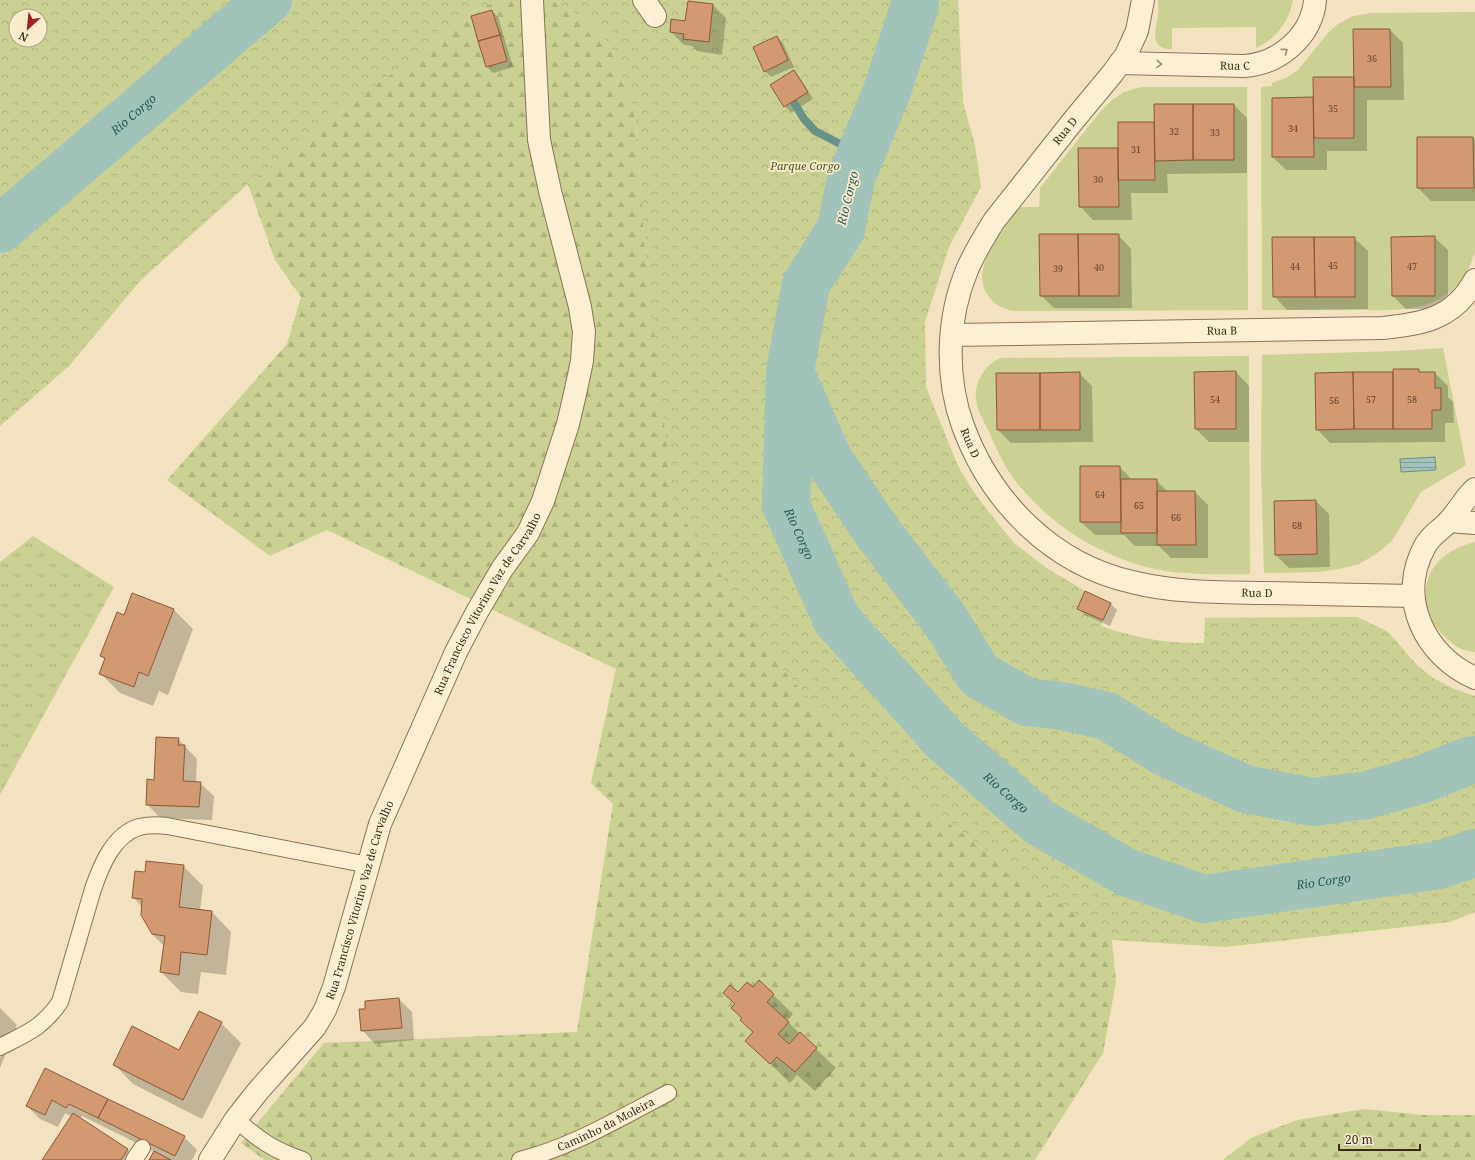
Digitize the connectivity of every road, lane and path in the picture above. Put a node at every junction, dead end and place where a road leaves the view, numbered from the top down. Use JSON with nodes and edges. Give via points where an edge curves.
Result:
{"nodes":[{"id":1,"x":532,"y":0,"type":"edge"},
{"id":2,"x":1143,"y":0,"type":"edge"},
{"id":3,"x":1314,"y":0,"type":"edge"},
{"id":4,"x":1120,"y":63,"type":"junction"},
{"id":5,"x":1475,"y":280,"type":"edge"},
{"id":6,"x":952,"y":335,"type":"junction"},
{"id":7,"x":1475,"y":489,"type":"edge"},
{"id":8,"x":1449,"y":521,"type":"junction"},
{"id":9,"x":1475,"y":523,"type":"edge"},
{"id":10,"x":1413,"y":596,"type":"junction"},
{"id":11,"x":1475,"y":678,"type":"edge"},
{"id":12,"x":369,"y":865,"type":"junction"},
{"id":13,"x":0,"y":1047,"type":"edge"},
{"id":14,"x":668,"y":1093,"type":"dead end"},
{"id":15,"x":236,"y":1119,"type":"junction"},
{"id":16,"x":210,"y":1160,"type":"edge"},
{"id":17,"x":303,"y":1160,"type":"edge"},
{"id":18,"x":520,"y":1160,"type":"edge"}],
"edges":[{"from":1,"to":12,"type":"street","name":"Rua Francisco Vitorino Vaz de Carvalho","via":[[539,140],[580,307],[584,332],[582,361],[568,424],[543,501],[528,533],[502,569],[456,652],[380,824]]},
{"from":2,"to":4,"type":"street","name":"Rua D","via":[[1137,31]]},
{"from":4,"to":3,"type":"street","name":"Rua C","one_way":true,"via":[[1244,66],[1265,63],[1290,47],[1304,32],[1313,15]]},
{"from":4,"to":6,"type":"street","name":"Rua D","via":[[1007,204],[983,238],[962,285]]},
{"from":5,"to":6,"type":"street","name":"Rua B","via":[[1454,307],[1426,321],[1408,325],[1367,328]]},
{"from":6,"to":10,"type":"street","name":"Rua D","via":[[951,368],[955,399],[967,437],[984,472],[1007,505],[1033,531],[1078,562],[1111,577],[1169,589]]},
{"from":7,"to":8,"type":"street"},
{"from":8,"to":9,"type":"street"},
{"from":8,"to":10,"type":"street","via":[[1435,532],[1424,547],[1415,572]]},
{"from":10,"to":11,"type":"street","via":[[1416,615],[1430,642],[1447,660]]},
{"from":12,"to":13,"type":"lane","via":[[167,826],[138,827],[126,834],[113,847],[99,873],[60,1002],[41,1024]]},
{"from":12,"to":15,"type":"street","name":"Rua Francisco Vitorino Vaz de Carvalho","via":[[325,1010],[303,1042]]},
{"from":14,"to":18,"type":"lane","name":"Caminho da Moleira","via":[[580,1138]]},
{"from":15,"to":16,"type":"street","name":"Rua Francisco Vitorino Vaz de Carvalho"},
{"from":15,"to":17,"type":"lane","via":[[252,1135]]}]}
